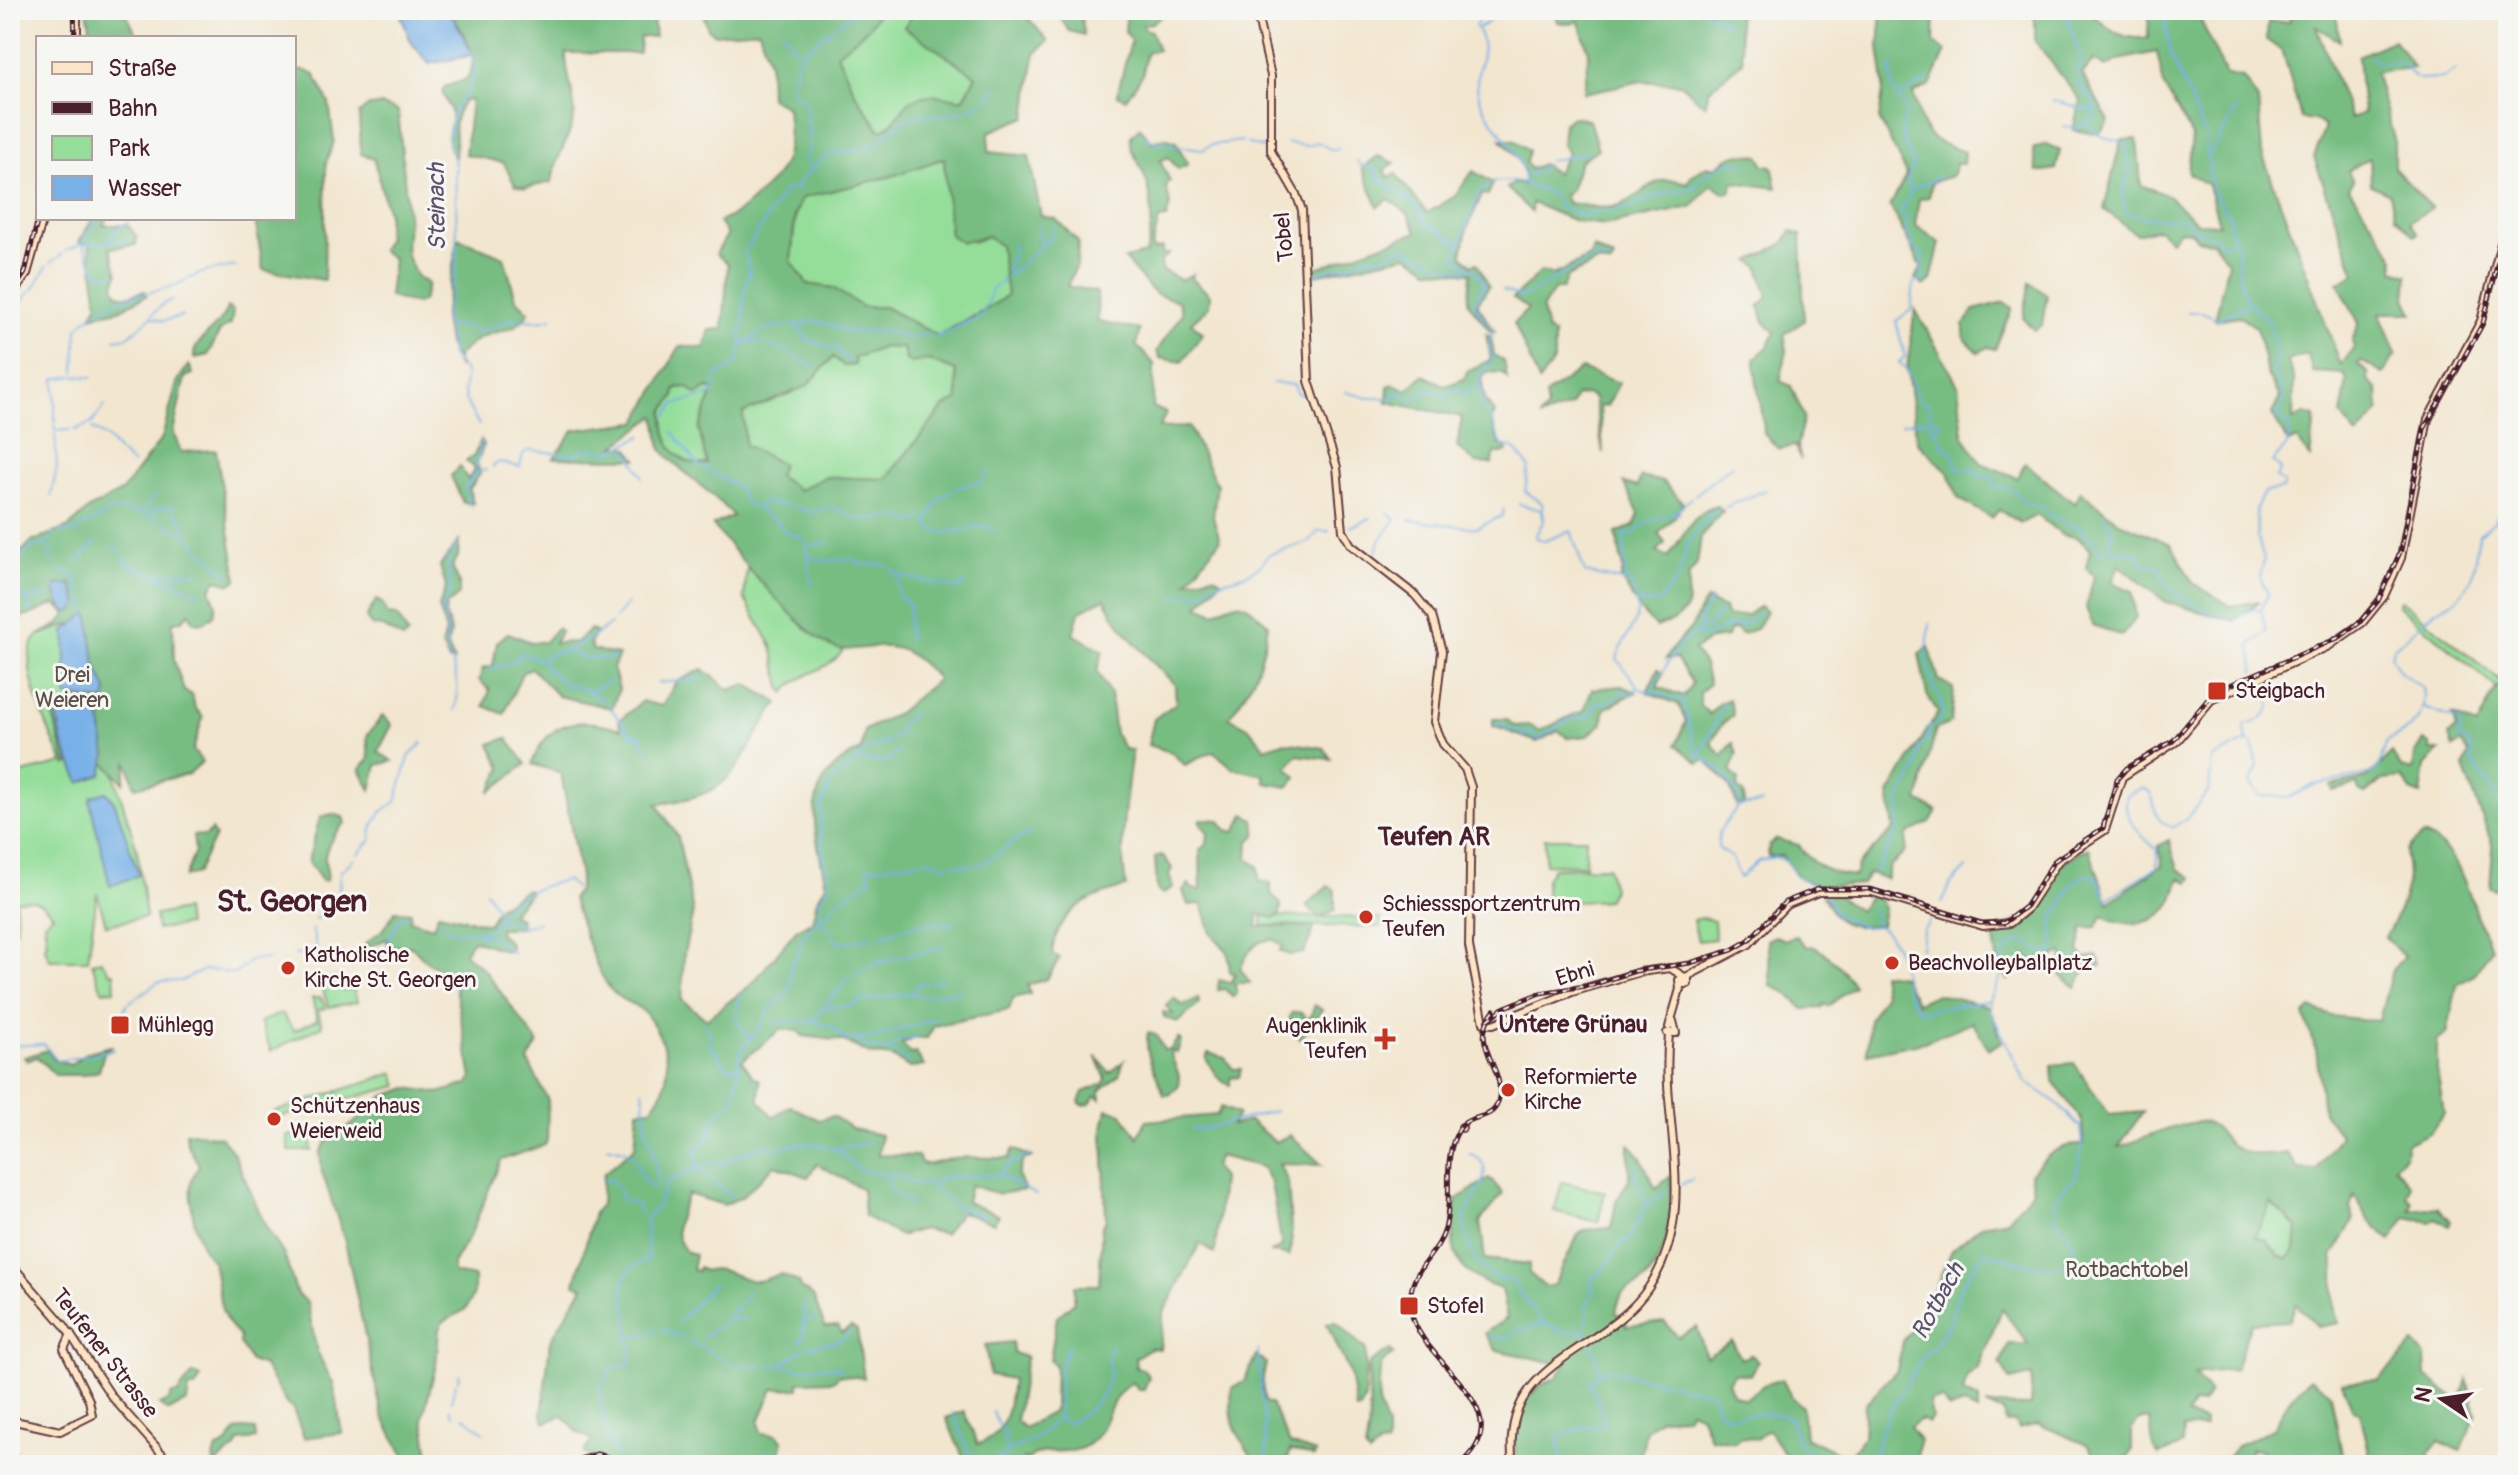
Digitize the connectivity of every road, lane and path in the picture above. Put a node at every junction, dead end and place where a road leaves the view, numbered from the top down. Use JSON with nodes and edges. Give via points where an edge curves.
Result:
{"nodes":[{"id":1,"x":77,"y":10,"type":"edge"},
{"id":2,"x":1256,"y":10,"type":"edge"},
{"id":3,"x":77,"y":36,"type":"edge"},
{"id":4,"x":2508,"y":216,"type":"edge"},
{"id":5,"x":42,"y":220,"type":"edge"},
{"id":6,"x":10,"y":298,"type":"edge"},
{"id":7,"x":1683,"y":980,"type":"junction"},
{"id":8,"x":1487,"y":1025,"type":"joint"},
{"id":9,"x":10,"y":1263,"type":"edge"},
{"id":10,"x":73,"y":1336,"type":"junction"},
{"id":11,"x":10,"y":1420,"type":"edge"},
{"id":12,"x":623,"y":1464,"type":"edge"},
{"id":13,"x":172,"y":1465,"type":"edge"},
{"id":14,"x":573,"y":1465,"type":"edge"},
{"id":15,"x":1513,"y":1465,"type":"edge"}],
"edges":[{"from":1,"to":3,"type":"main road"},
{"from":2,"to":8,"type":"main road","name":"Tobel","via":[[1271,85],[1270,144],[1275,163],[1300,204],[1309,381],[1334,454],[1342,527],[1348,542],[1423,603],[1439,633],[1442,657],[1434,722],[1471,787],[1469,946]]},
{"from":4,"to":7,"type":"main road","via":[[2481,321],[2428,419],[2403,552],[2388,590],[2370,615],[2337,641],[2219,694],[2175,743],[2131,769],[2116,787],[2105,830],[2058,861],[2015,920],[1987,927],[1872,892],[1837,890],[1793,900],[1749,944]]},
{"from":5,"to":6,"type":"main road","via":[[27,274]]},
{"from":7,"to":8,"type":"main road","name":"Ebni","via":[[1668,968],[1629,975]]},
{"from":7,"to":15,"type":"main road","via":[[1668,1056],[1677,1177],[1674,1216],[1659,1269],[1637,1302],[1529,1389],[1516,1411]]},
{"from":9,"to":10,"type":"main road","name":"Teufener Strasse"},
{"from":10,"to":11,"type":"main road","via":[[67,1348],[92,1415],[60,1431]]},
{"from":10,"to":13,"type":"main road","name":"Teufener Strasse","via":[[112,1397]]},
{"from":12,"to":14,"type":"main road","via":[[596,1457]]}]}
